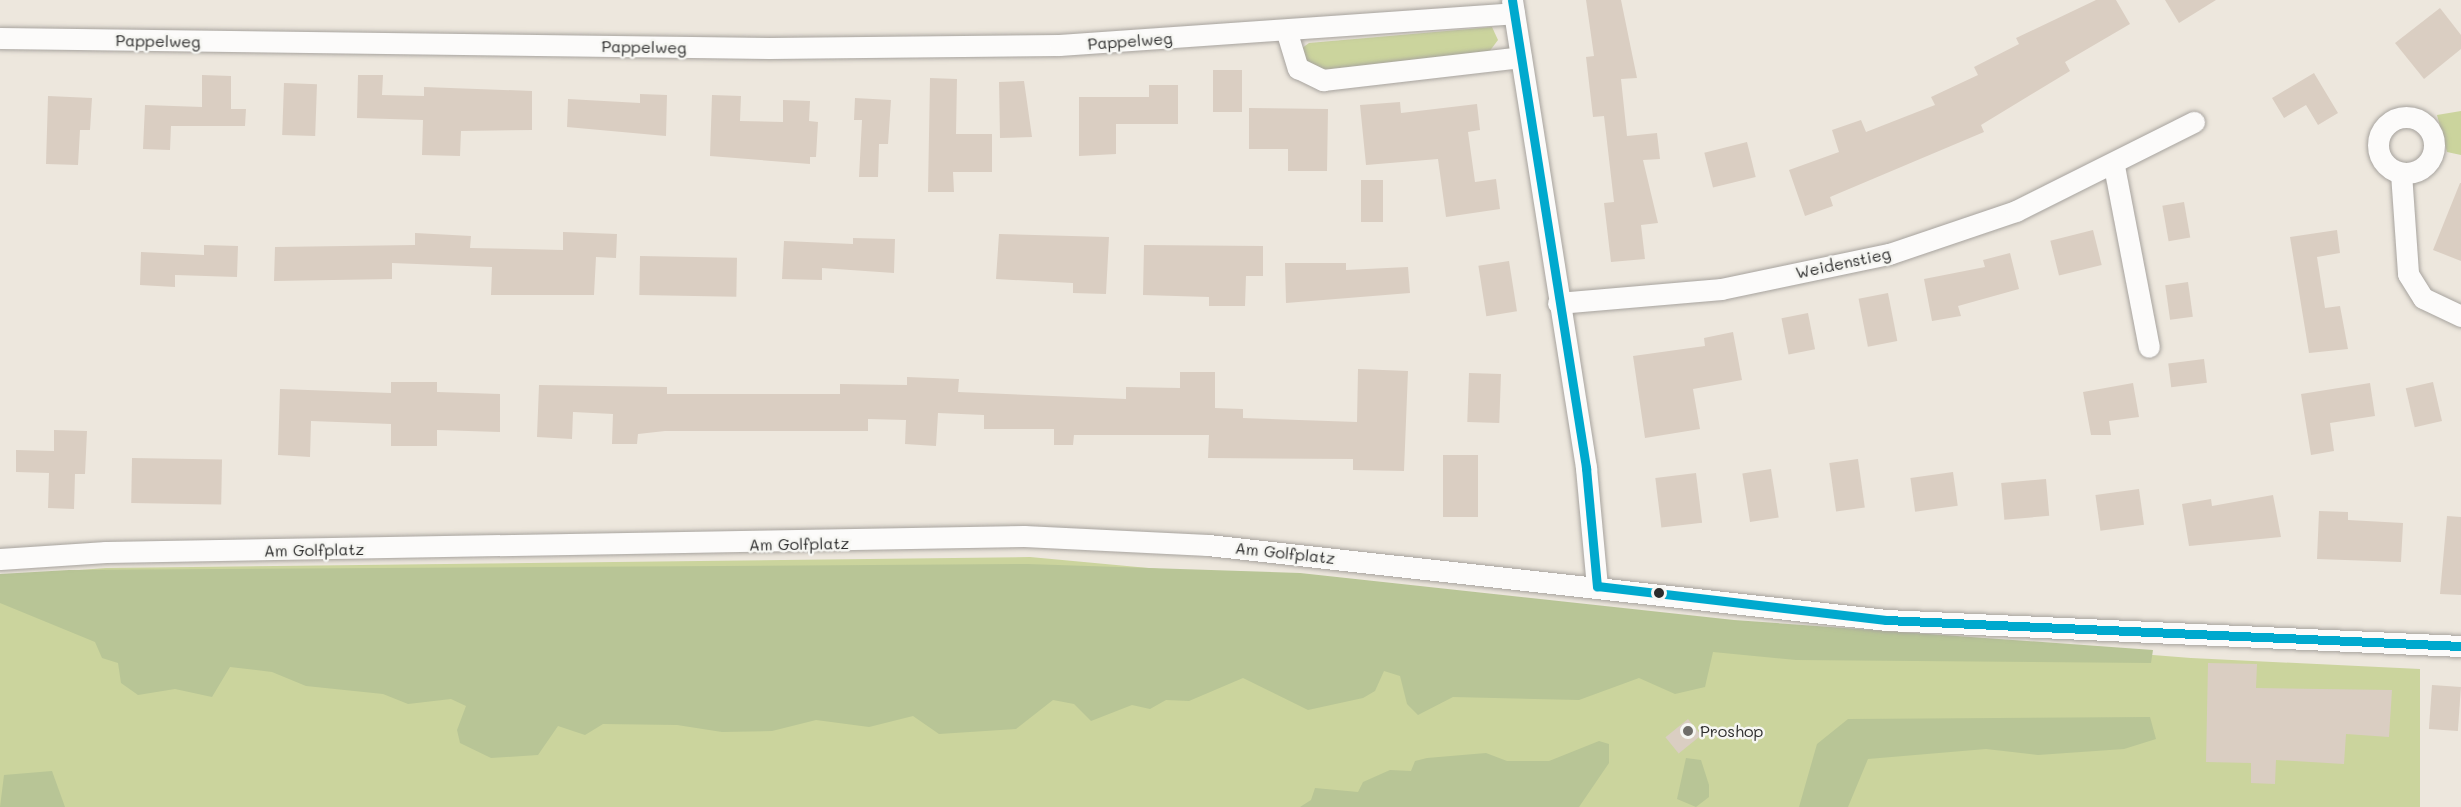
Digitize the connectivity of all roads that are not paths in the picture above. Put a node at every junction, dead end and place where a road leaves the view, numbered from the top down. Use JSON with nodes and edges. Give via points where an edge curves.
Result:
{"nodes":[{"id":1,"x":1513,"y":6,"type":"edge"},
{"id":2,"x":1287,"y":33,"type":"junction"},
{"id":3,"x":0,"y":38,"type":"edge"},
{"id":4,"x":1521,"y":57,"type":"junction"},
{"id":5,"x":2194,"y":122,"type":"dead end"},
{"id":6,"x":2114,"y":166,"type":"junction"},
{"id":7,"x":2402,"y":173,"type":"dead end"},
{"id":8,"x":1558,"y":303,"type":"junction"},
{"id":9,"x":2461,"y":316,"type":"edge"},
{"id":10,"x":2149,"y":347,"type":"dead end"},
{"id":11,"x":0,"y":559,"type":"edge"},
{"id":12,"x":1597,"y":586,"type":"junction"},
{"id":13,"x":2461,"y":646,"type":"edge"}],
"edges":[{"from":1,"to":2,"type":"street","name":"Pappelweg"},
{"from":1,"to":4,"type":"street"},
{"from":2,"to":3,"type":"street","name":"Pappelweg","via":[[1096,44],[842,48]]},
{"from":2,"to":4,"type":"street","via":[[1298,68],[1323,80]]},
{"from":4,"to":8,"type":"street"},
{"from":5,"to":6,"type":"street","name":"Weidenstieg"},
{"from":6,"to":8,"type":"street","name":"Weidenstieg","via":[[2016,211],[1889,254],[1721,289]]},
{"from":6,"to":10,"type":"street"},
{"from":7,"to":9,"type":"street","via":[[2408,274],[2423,298]]},
{"from":8,"to":12,"type":"street","via":[[1586,468]]},
{"from":11,"to":12,"type":"street","name":"Am Golfplatz","via":[[106,552],[1024,536],[1208,545]]},
{"from":12,"to":13,"type":"street","name":"Am Golfplatz","via":[[1886,620]]}]}
